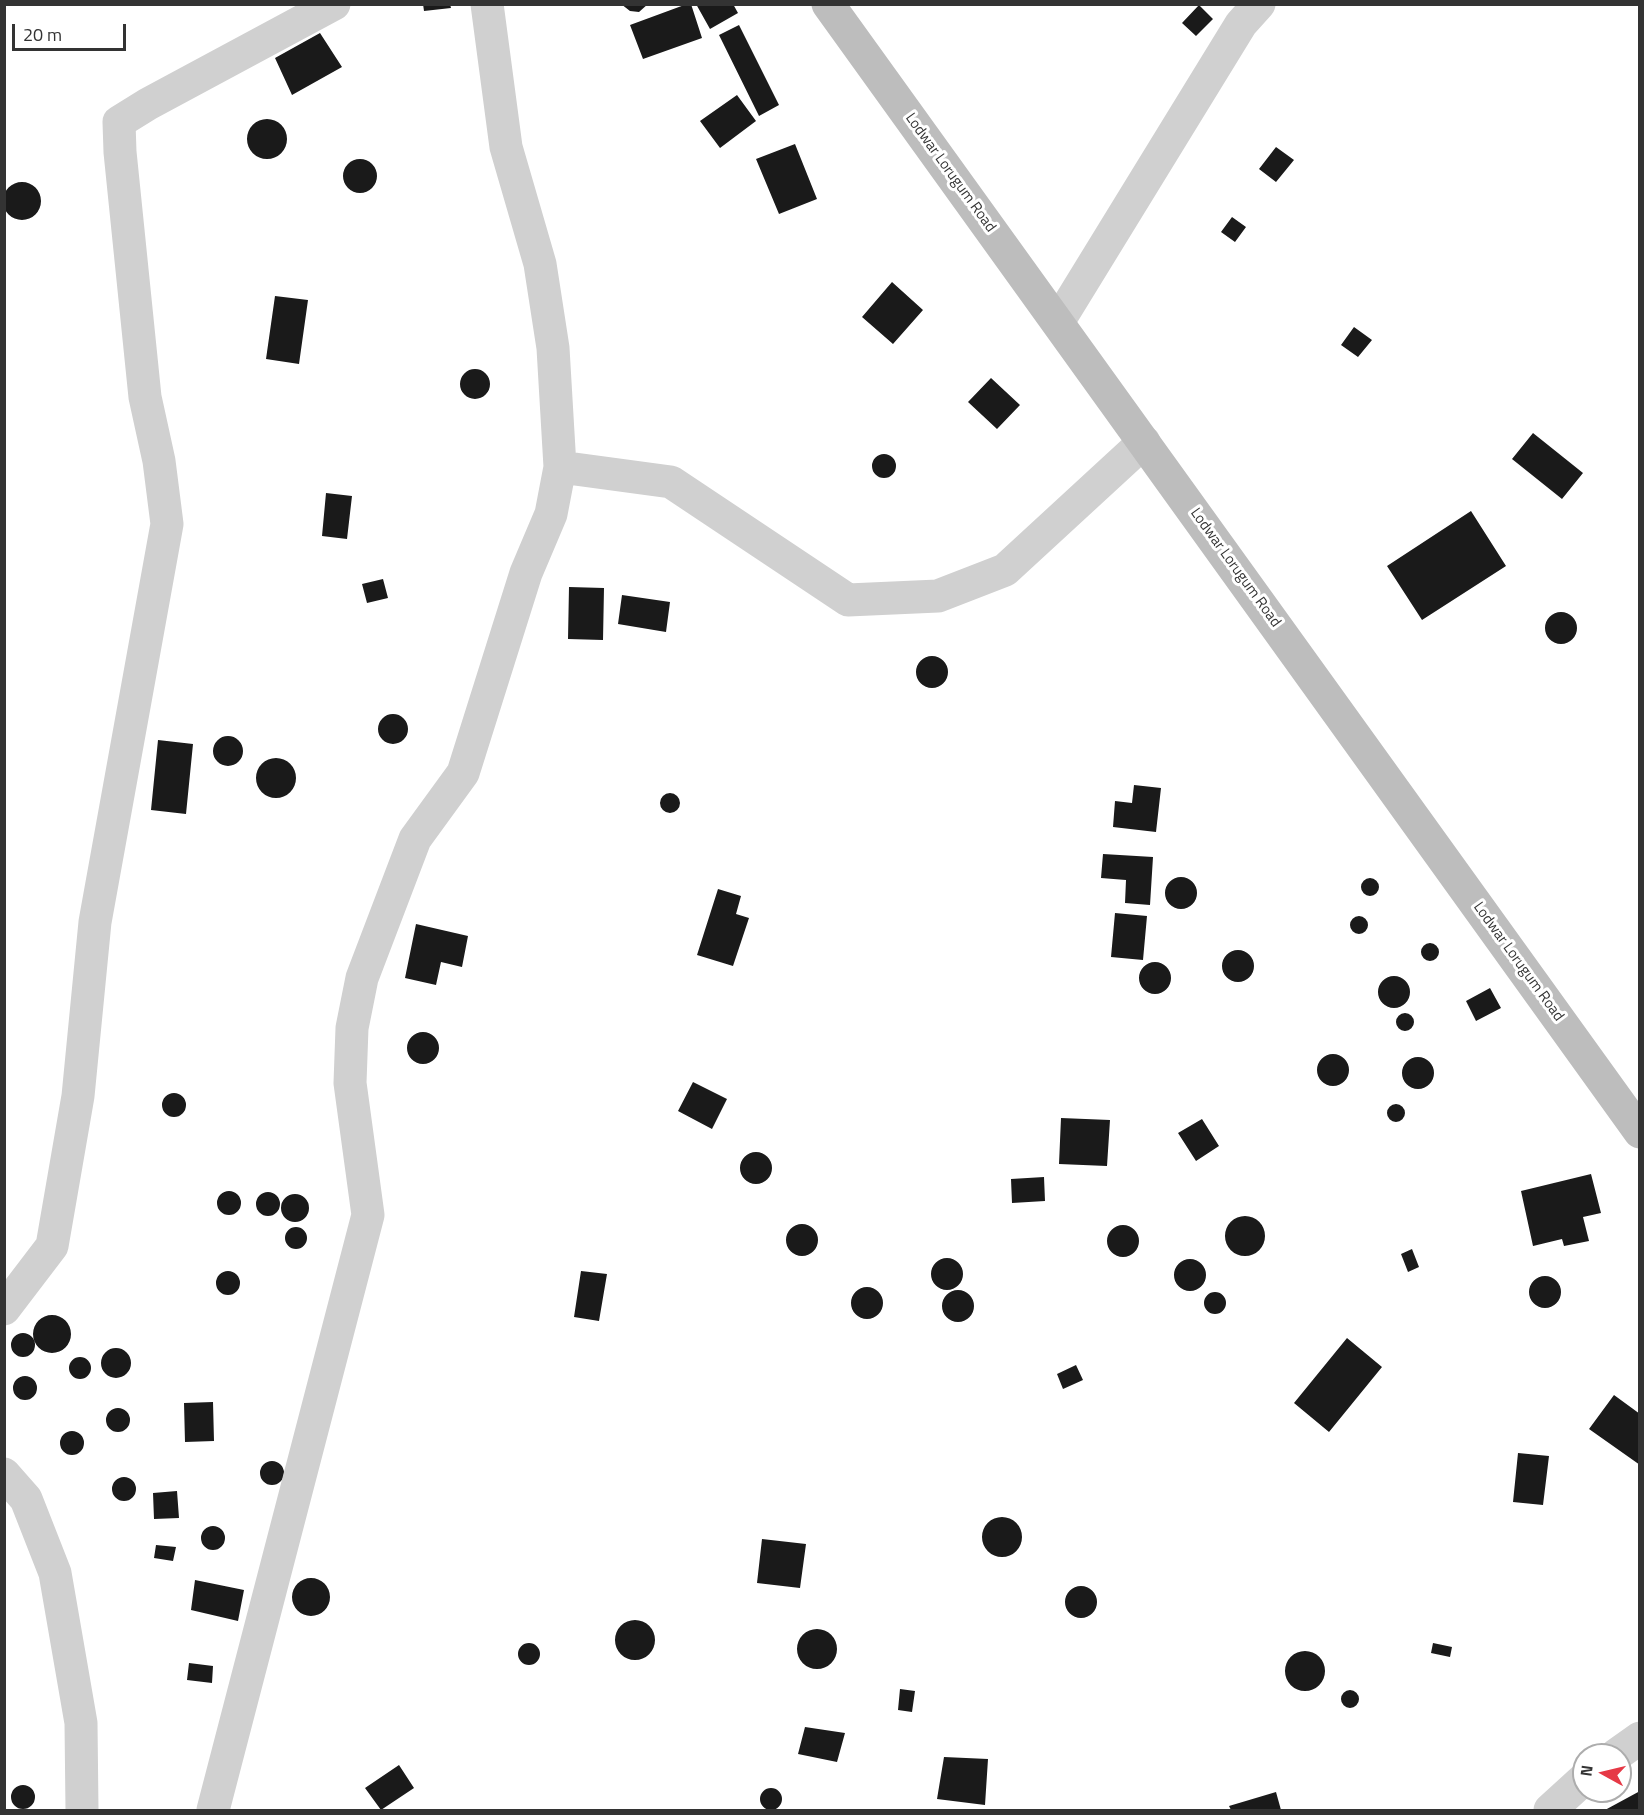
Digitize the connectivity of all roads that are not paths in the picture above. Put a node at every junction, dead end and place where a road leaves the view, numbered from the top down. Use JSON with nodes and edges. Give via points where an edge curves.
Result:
{"nodes":[{"id":1,"x":334,"y":4,"type":"edge"},
{"id":2,"x":487,"y":4,"type":"edge"},
{"id":3,"x":828,"y":4,"type":"edge"},
{"id":4,"x":1259,"y":4,"type":"edge"},
{"id":5,"x":1058,"y":322,"type":"junction"},
{"id":6,"x":1144,"y":442,"type":"junction"},
{"id":7,"x":560,"y":467,"type":"junction"},
{"id":8,"x":1640,"y":1132,"type":"edge"},
{"id":9,"x":4,"y":1309,"type":"edge"},
{"id":10,"x":4,"y":1474,"type":"edge"},
{"id":11,"x":1572,"y":1790,"type":"edge"},
{"id":12,"x":81,"y":1810,"type":"edge"},
{"id":13,"x":213,"y":1810,"type":"edge"},
{"id":14,"x":1550,"y":1810,"type":"edge"}],
"edges":[{"from":1,"to":9,"type":"street","via":[[119,122],[145,397],[167,524],[95,922],[78,1096],[52,1246]]},
{"from":2,"to":7,"type":"street","via":[[506,147],[540,264],[553,348]]},
{"from":3,"to":5,"type":"main road","name":"Lodwar Lorugum Road"},
{"from":4,"to":5,"type":"street","via":[[1241,24]]},
{"from":5,"to":6,"type":"main road","name":"Lodwar Lorugum Road"},
{"from":6,"to":7,"type":"street","via":[[1005,570],[938,596],[881,599],[848,600],[671,482]]},
{"from":6,"to":8,"type":"main road","name":"Lodwar Lorugum Road"},
{"from":7,"to":13,"type":"street","via":[[551,514],[526,573],[463,773],[414,839],[362,978],[352,1028],[350,1083],[368,1215]]},
{"from":10,"to":12,"type":"street","via":[[26,1499],[55,1573],[81,1723]]},
{"from":11,"to":14,"type":"street"}]}
